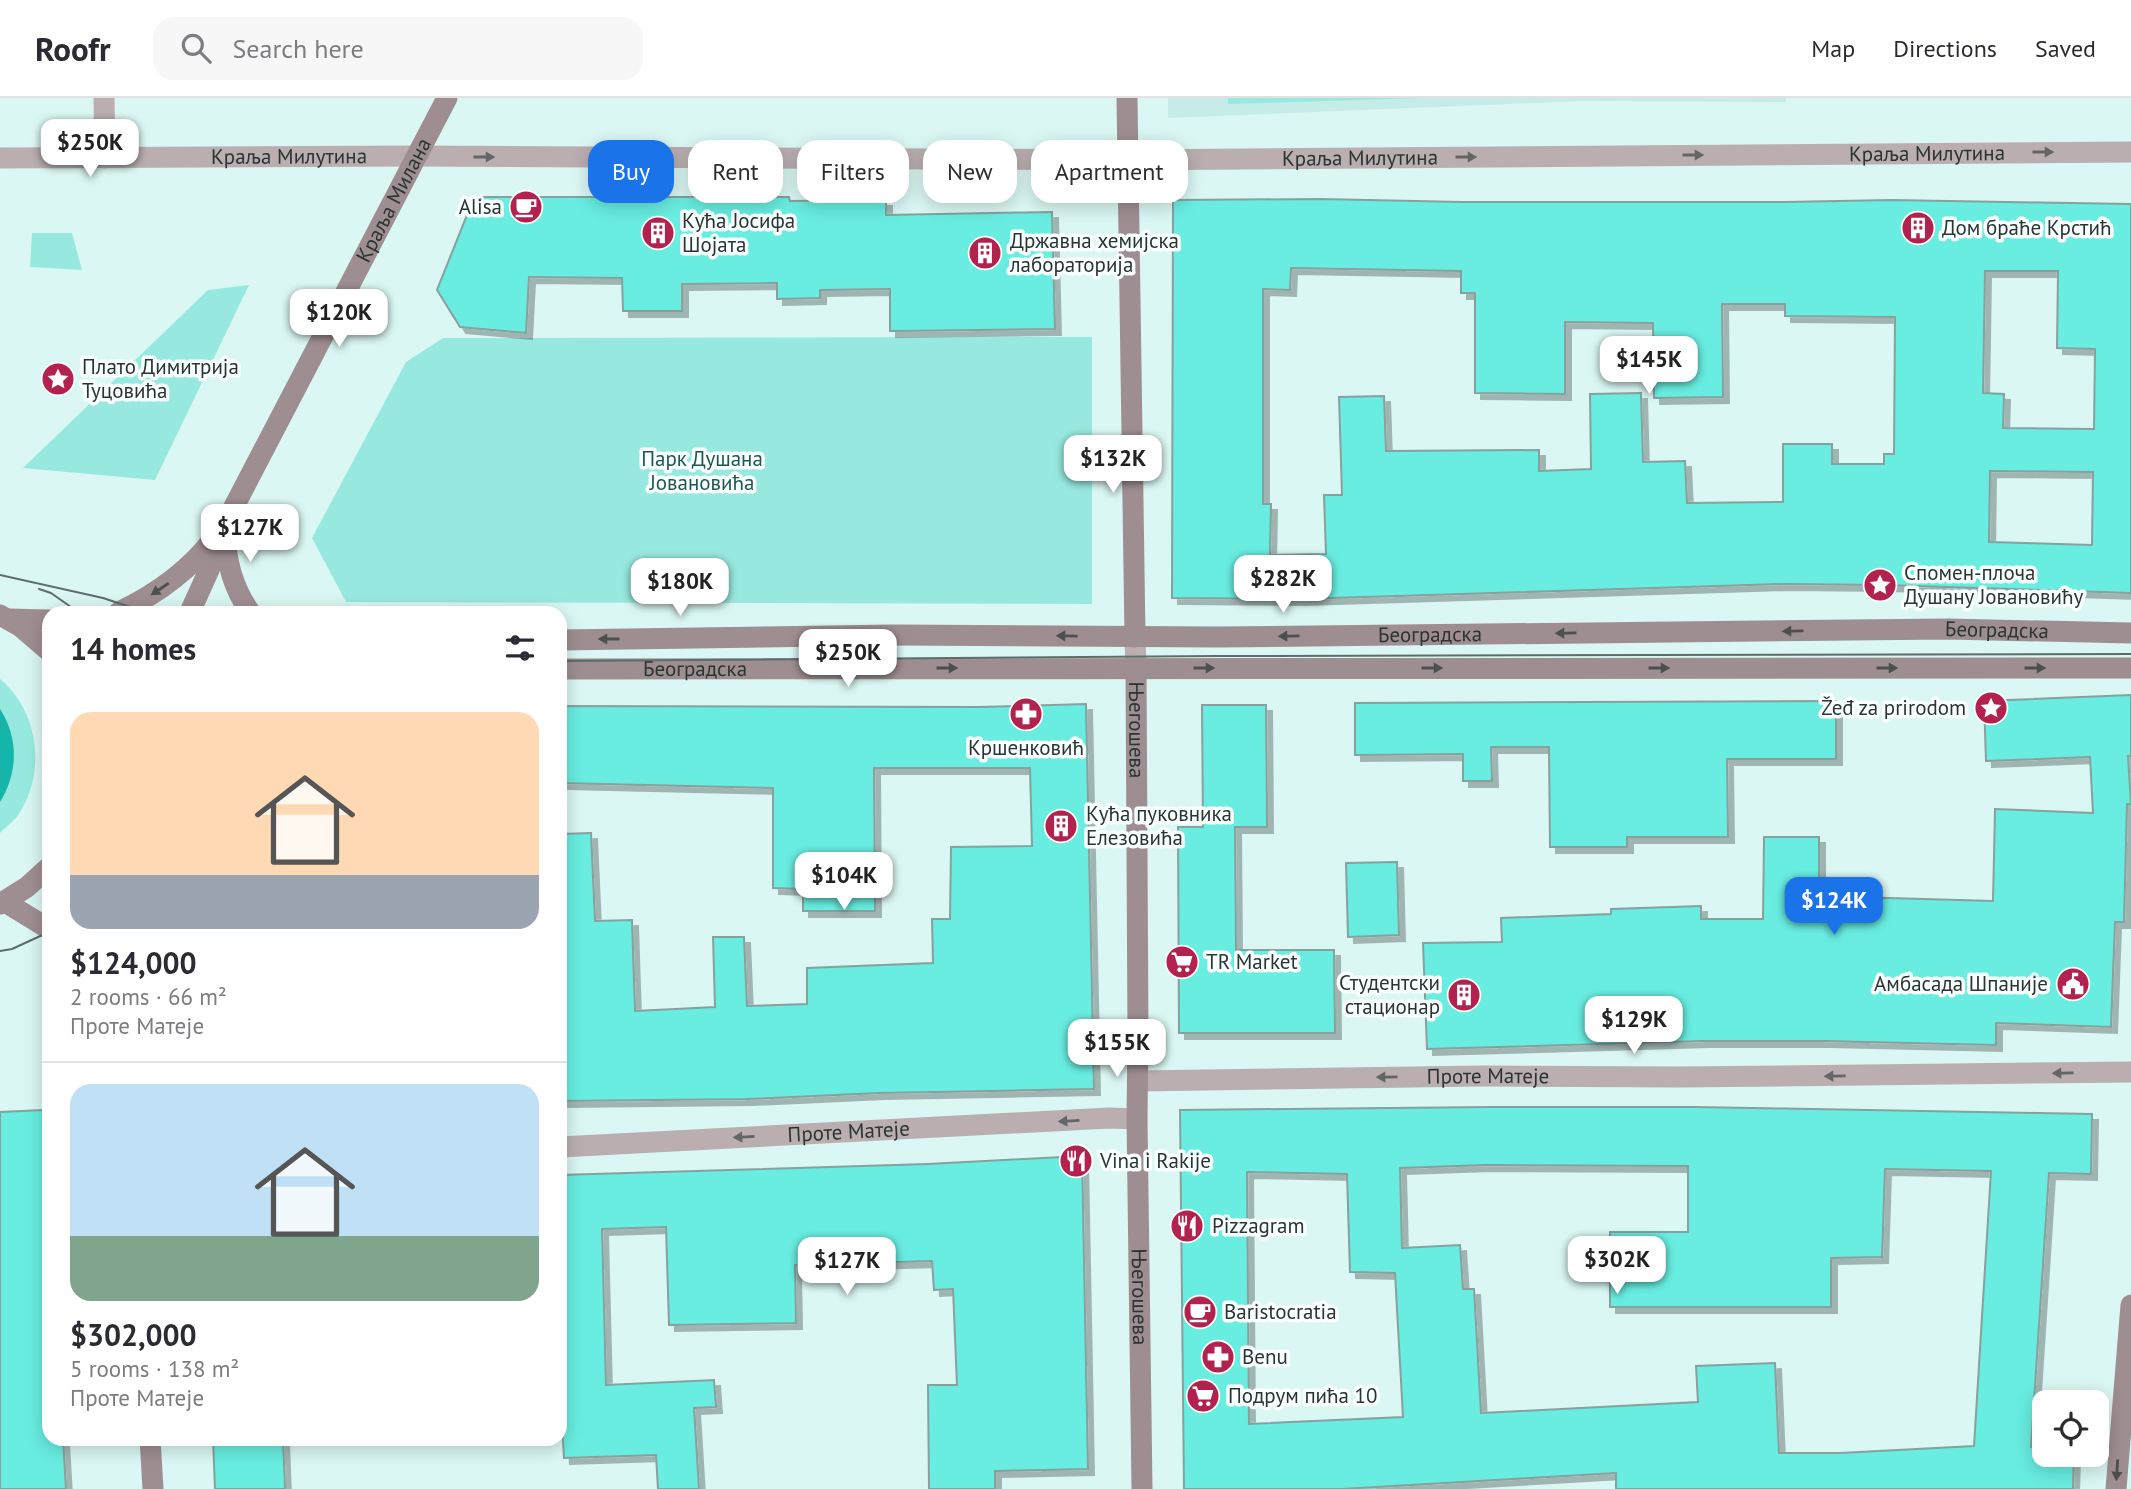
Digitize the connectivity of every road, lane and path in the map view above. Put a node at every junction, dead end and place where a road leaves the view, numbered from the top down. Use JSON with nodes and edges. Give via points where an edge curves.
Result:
{"nodes":[{"id":1,"x":104,"y":98,"type":"edge"},
{"id":2,"x":447,"y":98,"type":"edge"},
{"id":3,"x":1127,"y":98,"type":"edge"},
{"id":4,"x":1128,"y":140,"type":"edge"},
{"id":5,"x":2131,"y":152,"type":"edge"},
{"id":6,"x":416,"y":156,"type":"junction"},
{"id":7,"x":0,"y":158,"type":"edge"},
{"id":8,"x":105,"y":158,"type":"junction"},
{"id":9,"x":1031,"y":159,"type":"edge"},
{"id":10,"x":1188,"y":160,"type":"edge"},
{"id":11,"x":1129,"y":203,"type":"edge"},
{"id":12,"x":225,"y":524,"type":"junction"},
{"id":13,"x":131,"y":606,"type":"edge"},
{"id":14,"x":193,"y":606,"type":"edge"},
{"id":15,"x":246,"y":606,"type":"edge"},
{"id":16,"x":4,"y":617,"type":"edge"},
{"id":17,"x":42,"y":620,"type":"edge"},
{"id":18,"x":2131,"y":633,"type":"edge"},
{"id":19,"x":1135,"y":636,"type":"junction"},
{"id":20,"x":567,"y":640,"type":"edge"},
{"id":21,"x":42,"y":644,"type":"edge"},
{"id":22,"x":2131,"y":668,"type":"edge"},
{"id":23,"x":567,"y":669,"type":"edge"},
{"id":24,"x":1136,"y":669,"type":"junction"},
{"id":25,"x":42,"y":875,"type":"edge"},
{"id":26,"x":2,"y":903,"type":"edge"},
{"id":27,"x":42,"y":925,"type":"edge"},
{"id":28,"x":2131,"y":1072,"type":"edge"},
{"id":29,"x":1138,"y":1081,"type":"junction"},
{"id":30,"x":1137,"y":1119,"type":"junction"},
{"id":31,"x":567,"y":1147,"type":"edge"},
{"id":32,"x":2131,"y":1304,"type":"edge"},
{"id":33,"x":150,"y":1446,"type":"edge"},
{"id":34,"x":153,"y":1489,"type":"edge"},
{"id":35,"x":1142,"y":1489,"type":"edge"},
{"id":36,"x":2116,"y":1489,"type":"edge"}],
"edges":[{"from":1,"to":8,"type":"street"},
{"from":2,"to":6,"type":"main road","name":"Краља Милана"},
{"from":3,"to":4,"type":"main road","name":"Његошева"},
{"from":10,"to":5,"type":"street","name":"Краља Милутина","one_way":true},
{"from":6,"to":8,"type":"street","name":"Краља Милутина"},
{"from":6,"to":9,"type":"street","name":"Краља Милутина","one_way":true},
{"from":6,"to":12,"type":"main road","name":"Краља Милана"},
{"from":7,"to":8,"type":"street","name":"Краља Милутина"},
{"from":11,"to":19,"type":"main road","name":"Његошева"},
{"from":12,"to":13,"type":"main road","name":"Краља Милана","one_way":true,"via":[[184,571]]},
{"from":12,"to":14,"type":"main road","name":"Краља Милана"},
{"from":12,"to":15,"type":"main road","via":[[230,574]]},
{"from":16,"to":17,"type":"main road"},
{"from":16,"to":21,"type":"main road"},
{"from":18,"to":19,"type":"main road","name":"Београдска","one_way":true,"via":[[1934,629]]},
{"from":19,"to":20,"type":"main road","name":"Београдска","one_way":true},
{"from":19,"to":24,"type":"street","name":"Његошева"},
{"from":24,"to":22,"type":"main road","name":"Београдска","one_way":true},
{"from":23,"to":24,"type":"main road","name":"Београдска","one_way":true},
{"from":24,"to":29,"type":"main road","name":"Његошева"},
{"from":25,"to":26,"type":"main road"},
{"from":26,"to":27,"type":"main road"},
{"from":28,"to":29,"type":"street","name":"Проте Матеје","one_way":true},
{"from":29,"to":30,"type":"main road","name":"Његошева"},
{"from":30,"to":31,"type":"street","name":"Проте Матеје","one_way":true},
{"from":30,"to":35,"type":"main road","name":"Његошева"},
{"from":32,"to":36,"type":"main road","one_way":true},
{"from":33,"to":34,"type":"main road"}]}
